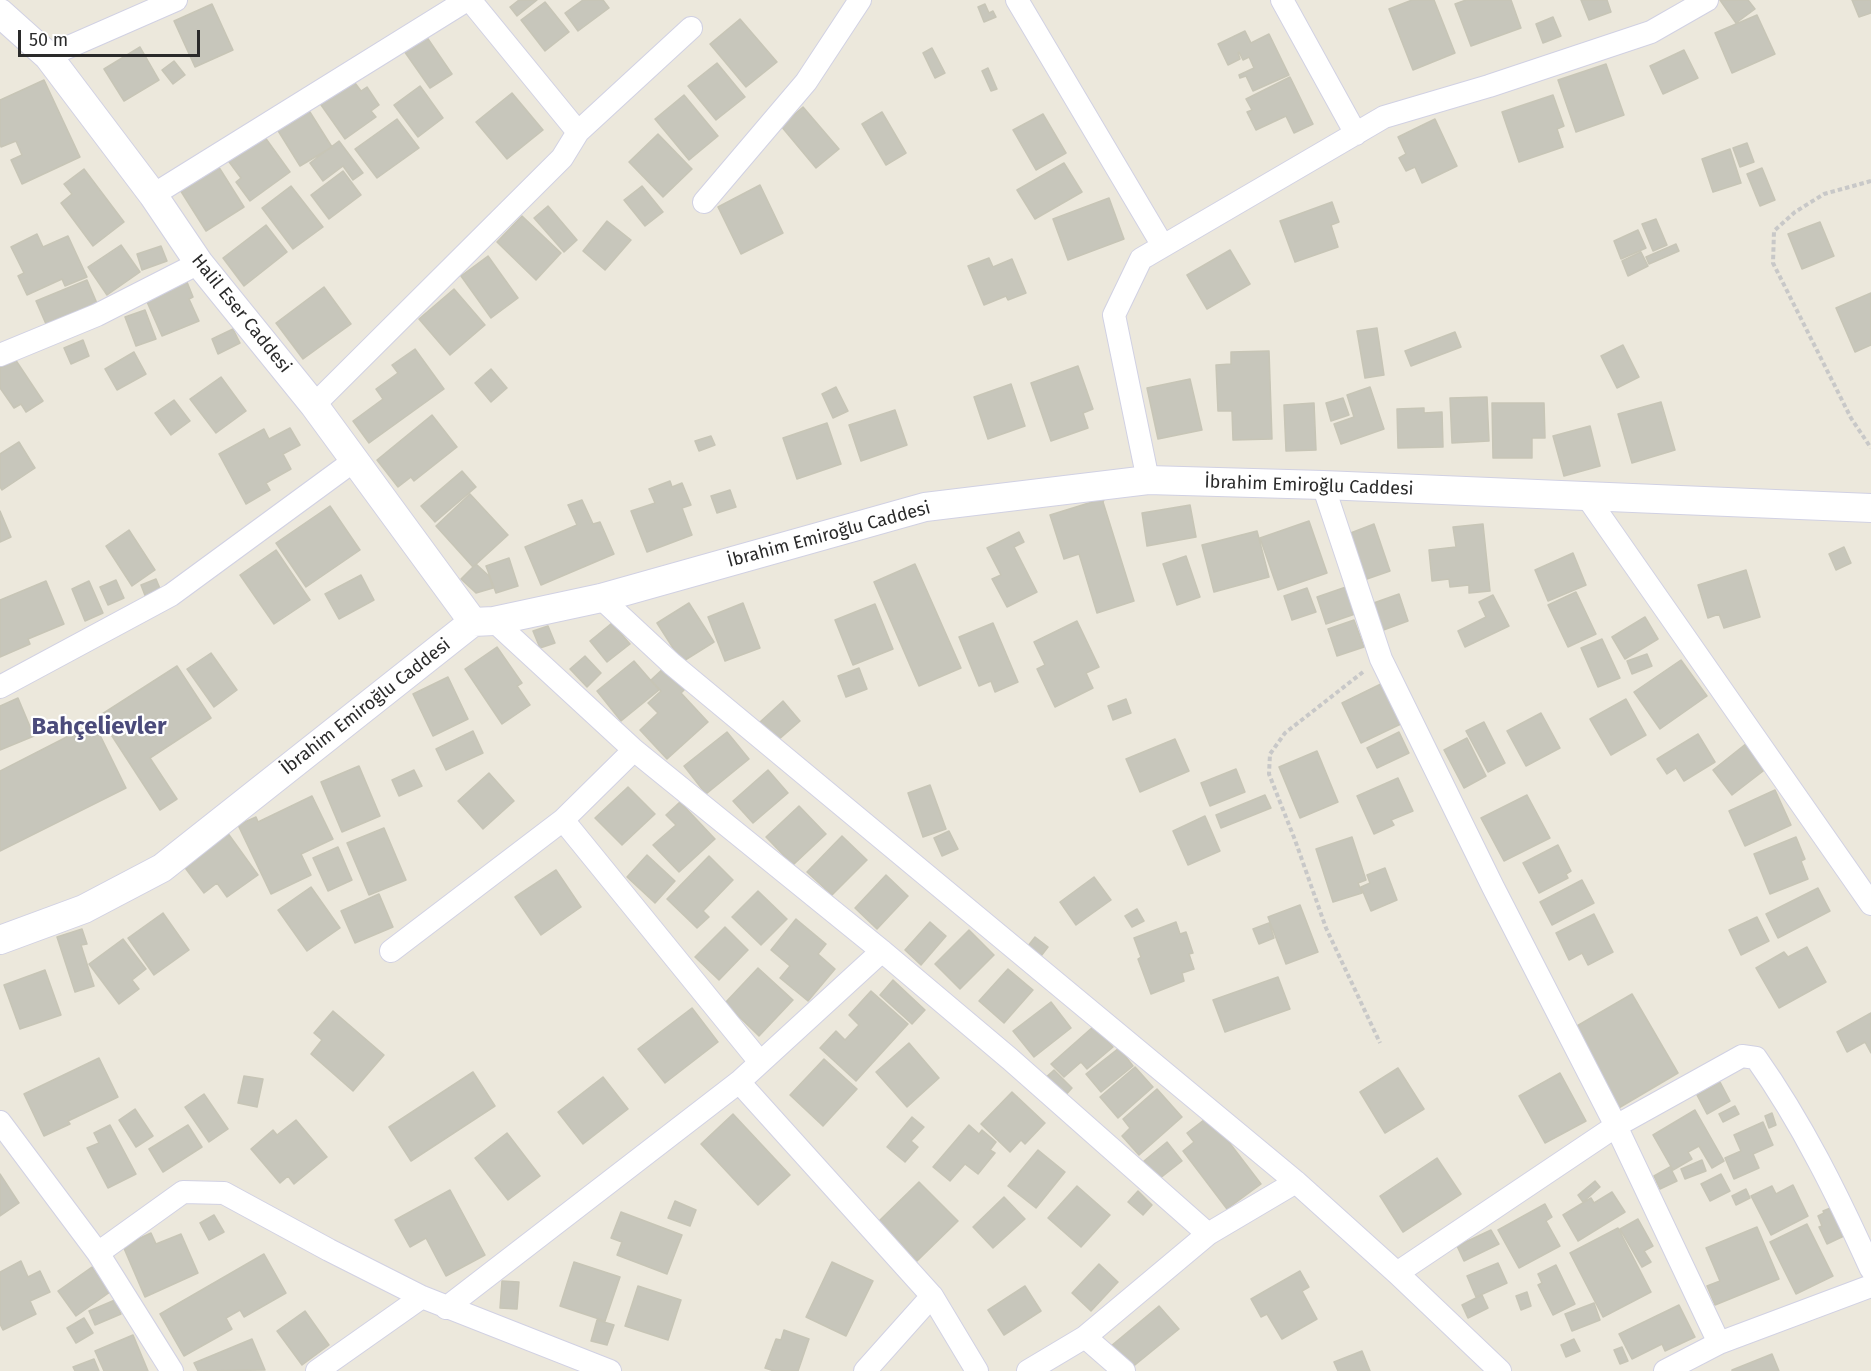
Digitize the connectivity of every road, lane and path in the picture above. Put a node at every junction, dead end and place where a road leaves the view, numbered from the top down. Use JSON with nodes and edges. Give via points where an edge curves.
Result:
{"nodes":[{"id":1,"x":176,"y":0,"type":"edge"},
{"id":2,"x":469,"y":0,"type":"edge"},
{"id":3,"x":860,"y":0,"type":"edge"},
{"id":4,"x":1017,"y":0,"type":"edge"},
{"id":5,"x":1282,"y":0,"type":"edge"},
{"id":6,"x":1704,"y":1,"type":"edge"},
{"id":7,"x":4,"y":21,"type":"edge"},
{"id":8,"x":691,"y":28,"type":"dead end"},
{"id":9,"x":48,"y":56,"type":"junction"},
{"id":10,"x":578,"y":132,"type":"junction"},
{"id":11,"x":1356,"y":134,"type":"junction"},
{"id":12,"x":1871,"y":181,"type":"edge"},
{"id":13,"x":153,"y":195,"type":"junction"},
{"id":14,"x":704,"y":202,"type":"dead end"},
{"id":15,"x":1163,"y":246,"type":"junction"},
{"id":16,"x":199,"y":262,"type":"junction"},
{"id":17,"x":0,"y":355,"type":"edge"},
{"id":18,"x":314,"y":405,"type":"junction"},
{"id":19,"x":1871,"y":448,"type":"edge"},
{"id":20,"x":355,"y":460,"type":"junction"},
{"id":21,"x":1148,"y":480,"type":"junction"},
{"id":22,"x":1323,"y":485,"type":"junction"},
{"id":23,"x":1587,"y":497,"type":"junction"},
{"id":24,"x":1871,"y":508,"type":"edge"},
{"id":25,"x":601,"y":598,"type":"junction"},
{"id":26,"x":484,"y":622,"type":"junction"},
{"id":27,"x":1381,"y":659,"type":"junction"},
{"id":28,"x":0,"y":687,"type":"edge"},
{"id":29,"x":634,"y":750,"type":"junction"},
{"id":30,"x":563,"y":820,"type":"junction"},
{"id":31,"x":1871,"y":904,"type":"edge"},
{"id":32,"x":0,"y":939,"type":"edge"},
{"id":33,"x":391,"y":951,"type":"dead end"},
{"id":34,"x":882,"y":951,"type":"junction"},
{"id":35,"x":1380,"y":1043,"type":"dead end"},
{"id":36,"x":760,"y":1062,"type":"junction"},
{"id":37,"x":739,"y":1082,"type":"junction"},
{"id":38,"x":0,"y":1122,"type":"edge"},
{"id":39,"x":1616,"y":1126,"type":"junction"},
{"id":40,"x":1296,"y":1182,"type":"junction"},
{"id":41,"x":1208,"y":1234,"type":"junction"},
{"id":42,"x":98,"y":1253,"type":"junction"},
{"id":43,"x":1871,"y":1269,"type":"edge"},
{"id":44,"x":1397,"y":1273,"type":"junction"},
{"id":45,"x":1871,"y":1286,"type":"edge"},
{"id":46,"x":932,"y":1296,"type":"junction"},
{"id":47,"x":423,"y":1297,"type":"junction"},
{"id":48,"x":446,"y":1308,"type":"junction"},
{"id":49,"x":1085,"y":1337,"type":"junction"},
{"id":50,"x":1719,"y":1343,"type":"junction"},
{"id":51,"x":172,"y":1371,"type":"edge"},
{"id":52,"x":317,"y":1371,"type":"edge"},
{"id":53,"x":610,"y":1371,"type":"edge"},
{"id":54,"x":866,"y":1371,"type":"edge"},
{"id":55,"x":977,"y":1371,"type":"edge"},
{"id":56,"x":1028,"y":1371,"type":"edge"},
{"id":57,"x":1124,"y":1371,"type":"edge"},
{"id":58,"x":1500,"y":1371,"type":"edge"},
{"id":59,"x":1665,"y":1371,"type":"edge"}],
"edges":[{"from":1,"to":9,"type":"street"},
{"from":2,"to":10,"type":"street"},
{"from":2,"to":13,"type":"street"},
{"from":3,"to":14,"type":"street","via":[[806,82]]},
{"from":4,"to":15,"type":"street"},
{"from":5,"to":11,"type":"street"},
{"from":6,"to":11,"type":"street","via":[[1651,32],[1384,117]]},
{"from":7,"to":9,"type":"street","name":"Halil Eser Caddesi"},
{"from":8,"to":10,"type":"street"},
{"from":9,"to":13,"type":"street","name":"Halil Eser Caddesi"},
{"from":10,"to":18,"type":"street","via":[[562,158]]},
{"from":11,"to":15,"type":"street"},
{"from":12,"to":19,"type":"path","via":[[1824,194],[1795,212],[1774,231],[1773,262],[1851,418]]},
{"from":13,"to":16,"type":"street","name":"Halil Eser Caddesi"},
{"from":15,"to":21,"type":"street","via":[[1141,259],[1114,315]]},
{"from":16,"to":17,"type":"street","via":[[97,315]]},
{"from":16,"to":18,"type":"street","name":"Halil Eser Caddesi"},
{"from":18,"to":20,"type":"street","name":"Halil Eser Caddesi"},
{"from":20,"to":26,"type":"street","name":"Halil Eser Caddesi"},
{"from":20,"to":28,"type":"street","via":[[171,595]]},
{"from":21,"to":22,"type":"street","name":"İbrahim Emiroğlu Caddesi"},
{"from":21,"to":25,"type":"street","name":"İbrahim Emiroğlu Caddesi","via":[[925,507]]},
{"from":22,"to":23,"type":"street","name":"İbrahim Emiroğlu Caddesi"},
{"from":22,"to":27,"type":"street"},
{"from":23,"to":24,"type":"street","name":"İbrahim Emiroğlu Caddesi"},
{"from":23,"to":31,"type":"street"},
{"from":25,"to":26,"type":"street","name":"İbrahim Emiroğlu Caddesi"},
{"from":25,"to":40,"type":"street","via":[[672,664]]},
{"from":26,"to":29,"type":"street"},
{"from":26,"to":32,"type":"street","name":"İbrahim Emiroğlu Caddesi","via":[[162,868],[84,909]]},
{"from":27,"to":35,"type":"path","via":[[1285,733],[1270,754],[1269,774],[1326,928]]},
{"from":27,"to":39,"type":"street"},
{"from":29,"to":30,"type":"street"},
{"from":29,"to":34,"type":"street"},
{"from":30,"to":33,"type":"street"},
{"from":30,"to":36,"type":"street"},
{"from":34,"to":36,"type":"street"},
{"from":34,"to":41,"type":"street"},
{"from":36,"to":37,"type":"street"},
{"from":37,"to":46,"type":"street"},
{"from":37,"to":48,"type":"street"},
{"from":38,"to":42,"type":"street"},
{"from":39,"to":43,"type":"street","via":[[1742,1056],[1756,1058],[1838,1196]]},
{"from":39,"to":44,"type":"street"},
{"from":39,"to":50,"type":"street"},
{"from":40,"to":41,"type":"street"},
{"from":40,"to":44,"type":"street"},
{"from":41,"to":49,"type":"street"},
{"from":42,"to":47,"type":"street","via":[[183,1192],[224,1193]]},
{"from":42,"to":51,"type":"street"},
{"from":44,"to":58,"type":"street"},
{"from":45,"to":50,"type":"street"},
{"from":46,"to":54,"type":"street"},
{"from":46,"to":55,"type":"street"},
{"from":47,"to":48,"type":"street"},
{"from":47,"to":52,"type":"street"},
{"from":48,"to":53,"type":"street"},
{"from":49,"to":56,"type":"street"},
{"from":49,"to":57,"type":"street"},
{"from":50,"to":59,"type":"street"}]}
